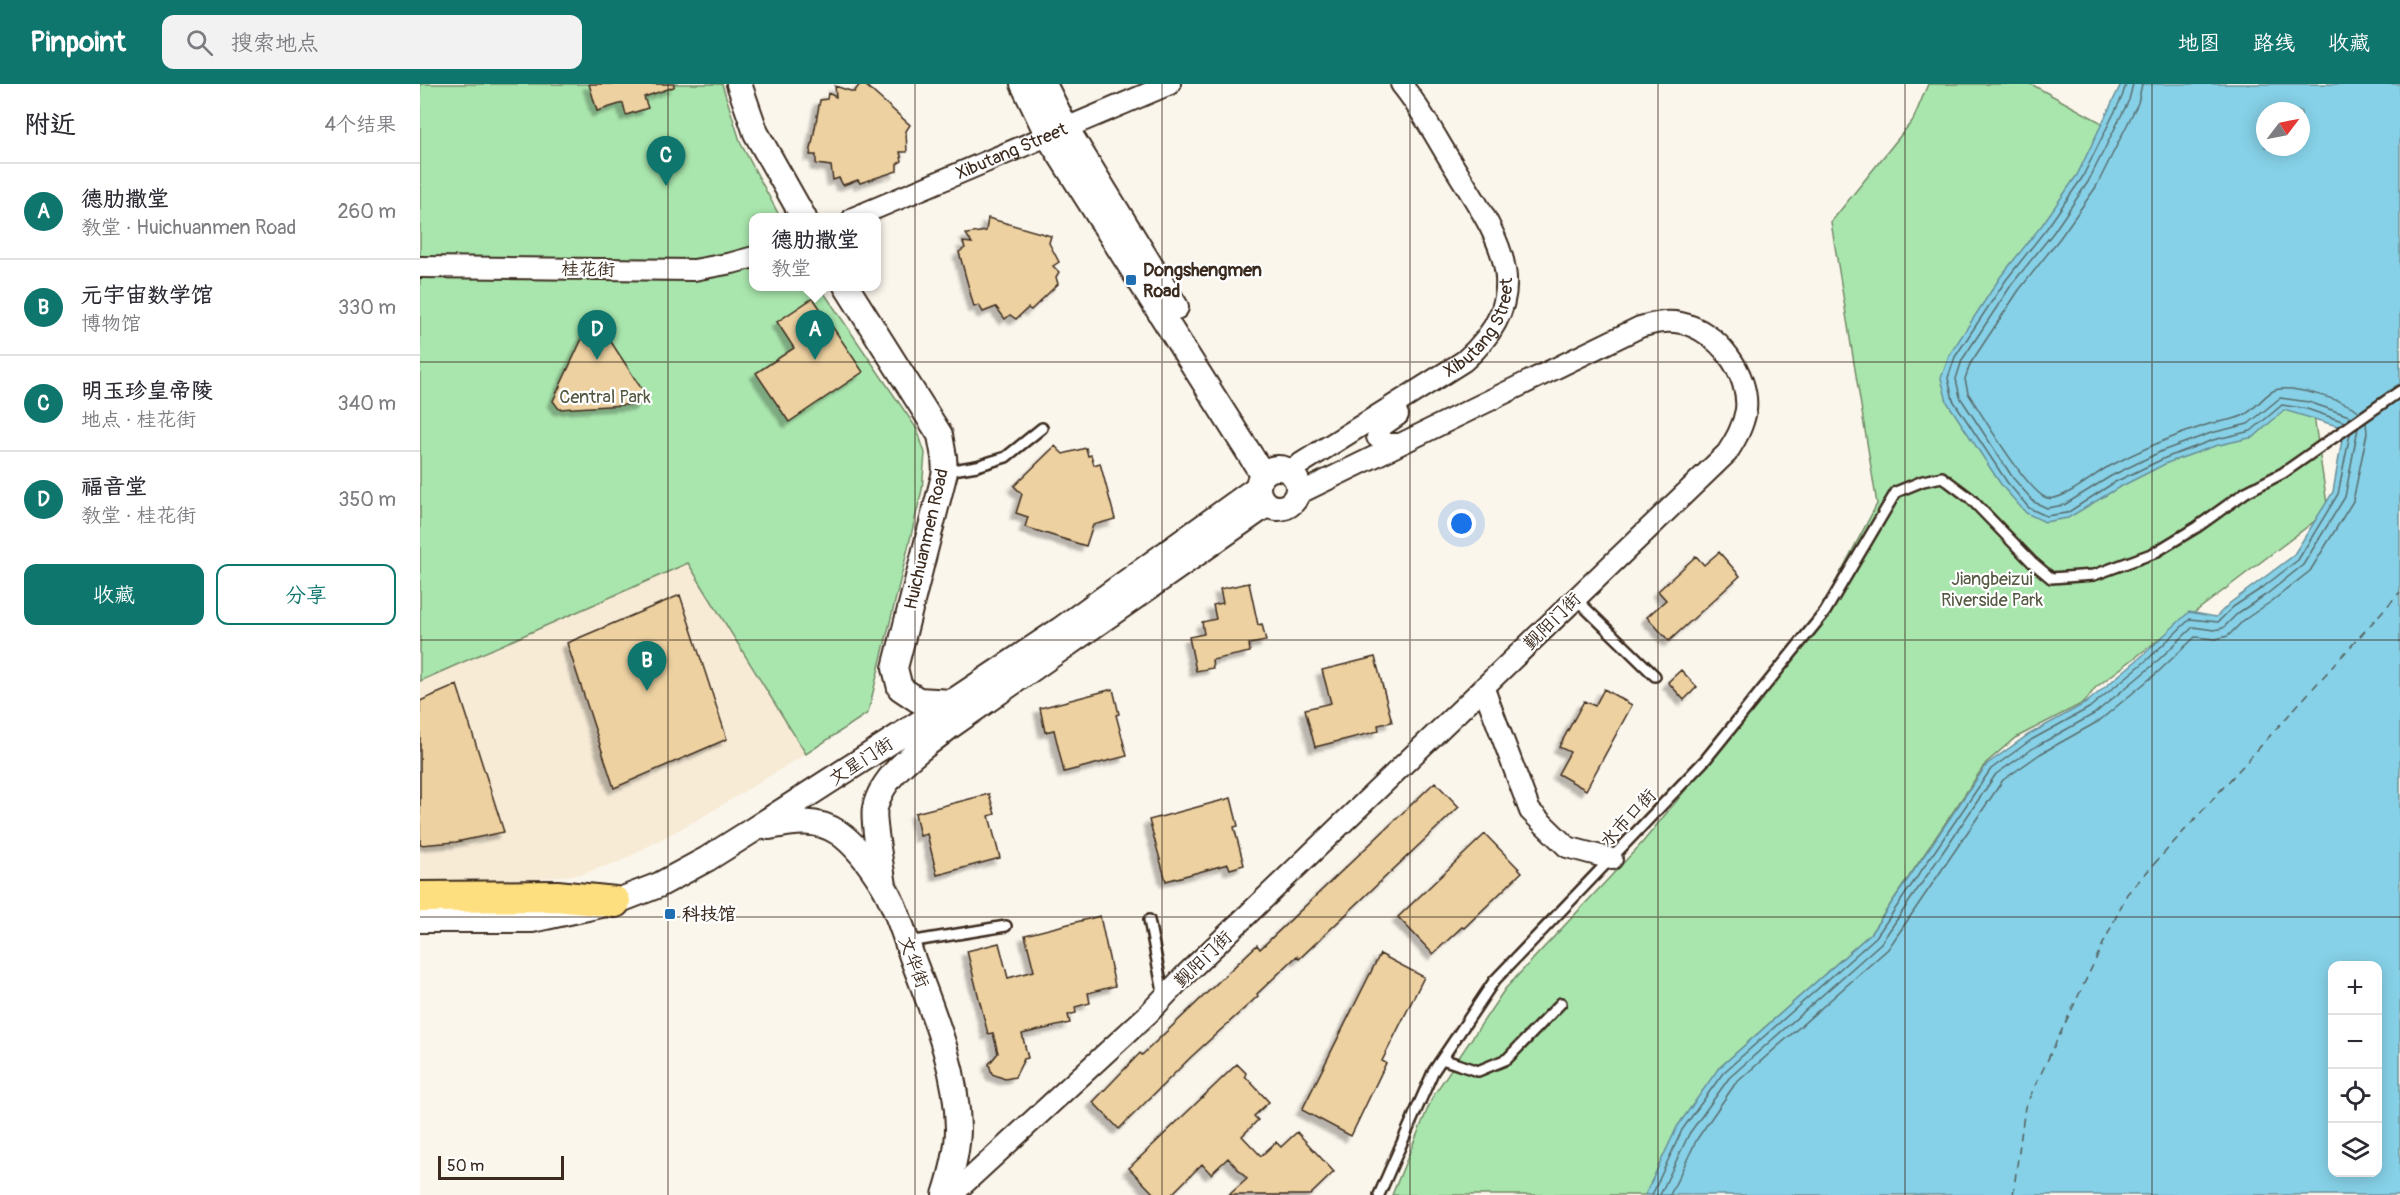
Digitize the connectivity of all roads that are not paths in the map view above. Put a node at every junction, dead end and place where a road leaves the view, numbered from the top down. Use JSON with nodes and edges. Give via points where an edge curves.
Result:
{"nodes":[{"id":1,"x":739,"y":84,"type":"edge"},
{"id":2,"x":1023,"y":84,"type":"edge"},
{"id":3,"x":1044,"y":84,"type":"edge"},
{"id":4,"x":1170,"y":84,"type":"edge"},
{"id":5,"x":1401,"y":84,"type":"edge"},
{"id":6,"x":1057,"y":132,"type":"junction"},
{"id":7,"x":801,"y":213,"type":"edge"},
{"id":8,"x":865,"y":213,"type":"edge"},
{"id":9,"x":749,"y":258,"type":"edge"},
{"id":10,"x":420,"y":267,"type":"edge"},
{"id":11,"x":849,"y":291,"type":"edge"},
{"id":12,"x":1432,"y":382,"type":"junction"},
{"id":13,"x":2400,"y":391,"type":"edge"},
{"id":14,"x":1042,"y":428,"type":"dead end"},
{"id":15,"x":1398,"y":444,"type":"junction"},
{"id":16,"x":945,"y":472,"type":"junction"},
{"id":17,"x":1270,"y":481,"type":"junction"},
{"id":18,"x":1298,"y":494,"type":"junction"},
{"id":19,"x":1575,"y":598,"type":"junction"},
{"id":20,"x":1655,"y":676,"type":"dead end"},
{"id":21,"x":1484,"y":689,"type":"junction"},
{"id":22,"x":952,"y":702,"type":"junction"},
{"id":23,"x":753,"y":830,"type":"junction"},
{"id":24,"x":1612,"y":859,"type":"junction"},
{"id":25,"x":884,"y":886,"type":"junction"},
{"id":26,"x":420,"y":897,"type":"edge"},
{"id":27,"x":615,"y":902,"type":"junction"},
{"id":28,"x":420,"y":920,"type":"edge"},
{"id":29,"x":1149,"y":920,"type":"dead end"},
{"id":30,"x":1006,"y":926,"type":"dead end"},
{"id":31,"x":907,"y":942,"type":"junction"},
{"id":32,"x":1164,"y":997,"type":"junction"},
{"id":33,"x":1562,"y":1003,"type":"dead end"},
{"id":34,"x":1442,"y":1059,"type":"junction"},
{"id":35,"x":945,"y":1195,"type":"edge"},
{"id":36,"x":952,"y":1195,"type":"edge"},
{"id":37,"x":1379,"y":1195,"type":"edge"}],
"edges":[{"from":1,"to":7,"type":"street","via":[[756,133]]},
{"from":2,"to":6,"type":"street"},
{"from":3,"to":6,"type":"street"},
{"from":4,"to":6,"type":"street","name":"Xibutang Street"},
{"from":5,"to":12,"type":"street","name":"Xibutang Street","via":[[1494,231],[1504,260],[1507,288],[1499,320],[1482,345]]},
{"from":6,"to":8,"type":"street","name":"Xibutang Street"},
{"from":6,"to":17,"type":"street"},
{"from":9,"to":10,"type":"street","name":"桂花街","via":[[694,270]]},
{"from":11,"to":16,"type":"street","name":"Huichuanmen Road","via":[[940,435]]},
{"from":12,"to":15,"type":"street","via":[[1378,432],[1381,442]]},
{"from":12,"to":17,"type":"street","name":"Xibutang Street"},
{"from":13,"to":24,"type":"lane","name":"水市口街","via":[[2283,473],[2246,492],[2154,553],[2094,575],[2051,578],[1970,498],[1942,477],[1896,492],[1825,612],[1706,759]]},
{"from":14,"to":16,"type":"lane","via":[[1006,457]]},
{"from":15,"to":18,"type":"street","name":"觐阳门街"},
{"from":15,"to":19,"type":"street","name":"觐阳门街","via":[[1640,327],[1660,321],[1683,323],[1707,333],[1744,382],[1746,409],[1740,433],[1727,453]]},
{"from":16,"to":22,"type":"street","name":"Huichuanmen Road","via":[[895,668],[900,688],[918,700]]},
{"from":17,"to":18,"type":"street","via":[[1298,481]]},
{"from":17,"to":18,"type":"street","via":[[1272,508],[1285,508]]},
{"from":17,"to":22,"type":"street","name":"文星门街"},
{"from":17,"to":25,"type":"street","name":"文星门街","via":[[910,758],[886,782],[874,809]]},
{"from":19,"to":20,"type":"lane"},
{"from":19,"to":21,"type":"street","name":"觐阳门街"},
{"from":21,"to":24,"type":"street","via":[[1530,811],[1567,847]]},
{"from":21,"to":32,"type":"street","name":"觐阳门街"},
{"from":22,"to":23,"type":"street","name":"文星门街"},
{"from":23,"to":25,"type":"street","name":"文华街","via":[[800,821],[821,825],[839,833]]},
{"from":23,"to":27,"type":"street","name":"文星门街","via":[[659,885]]},
{"from":24,"to":34,"type":"lane","name":"水市口街","via":[[1494,981]]},
{"from":25,"to":31,"type":"street","name":"文华街"},
{"from":26,"to":27,"type":"main road","via":[[556,896]]},
{"from":27,"to":28,"type":"street","name":"文星门街","via":[[532,920]]},
{"from":29,"to":32,"type":"lane"},
{"from":30,"to":31,"type":"lane"},
{"from":31,"to":35,"type":"street","name":"文华街","via":[[946,1048],[954,1089],[958,1129],[954,1168]]},
{"from":32,"to":36,"type":"street","name":"觐阳门街"},
{"from":33,"to":34,"type":"lane","via":[[1507,1059],[1478,1071]]},
{"from":34,"to":37,"type":"lane","name":"水市口街"}]}
